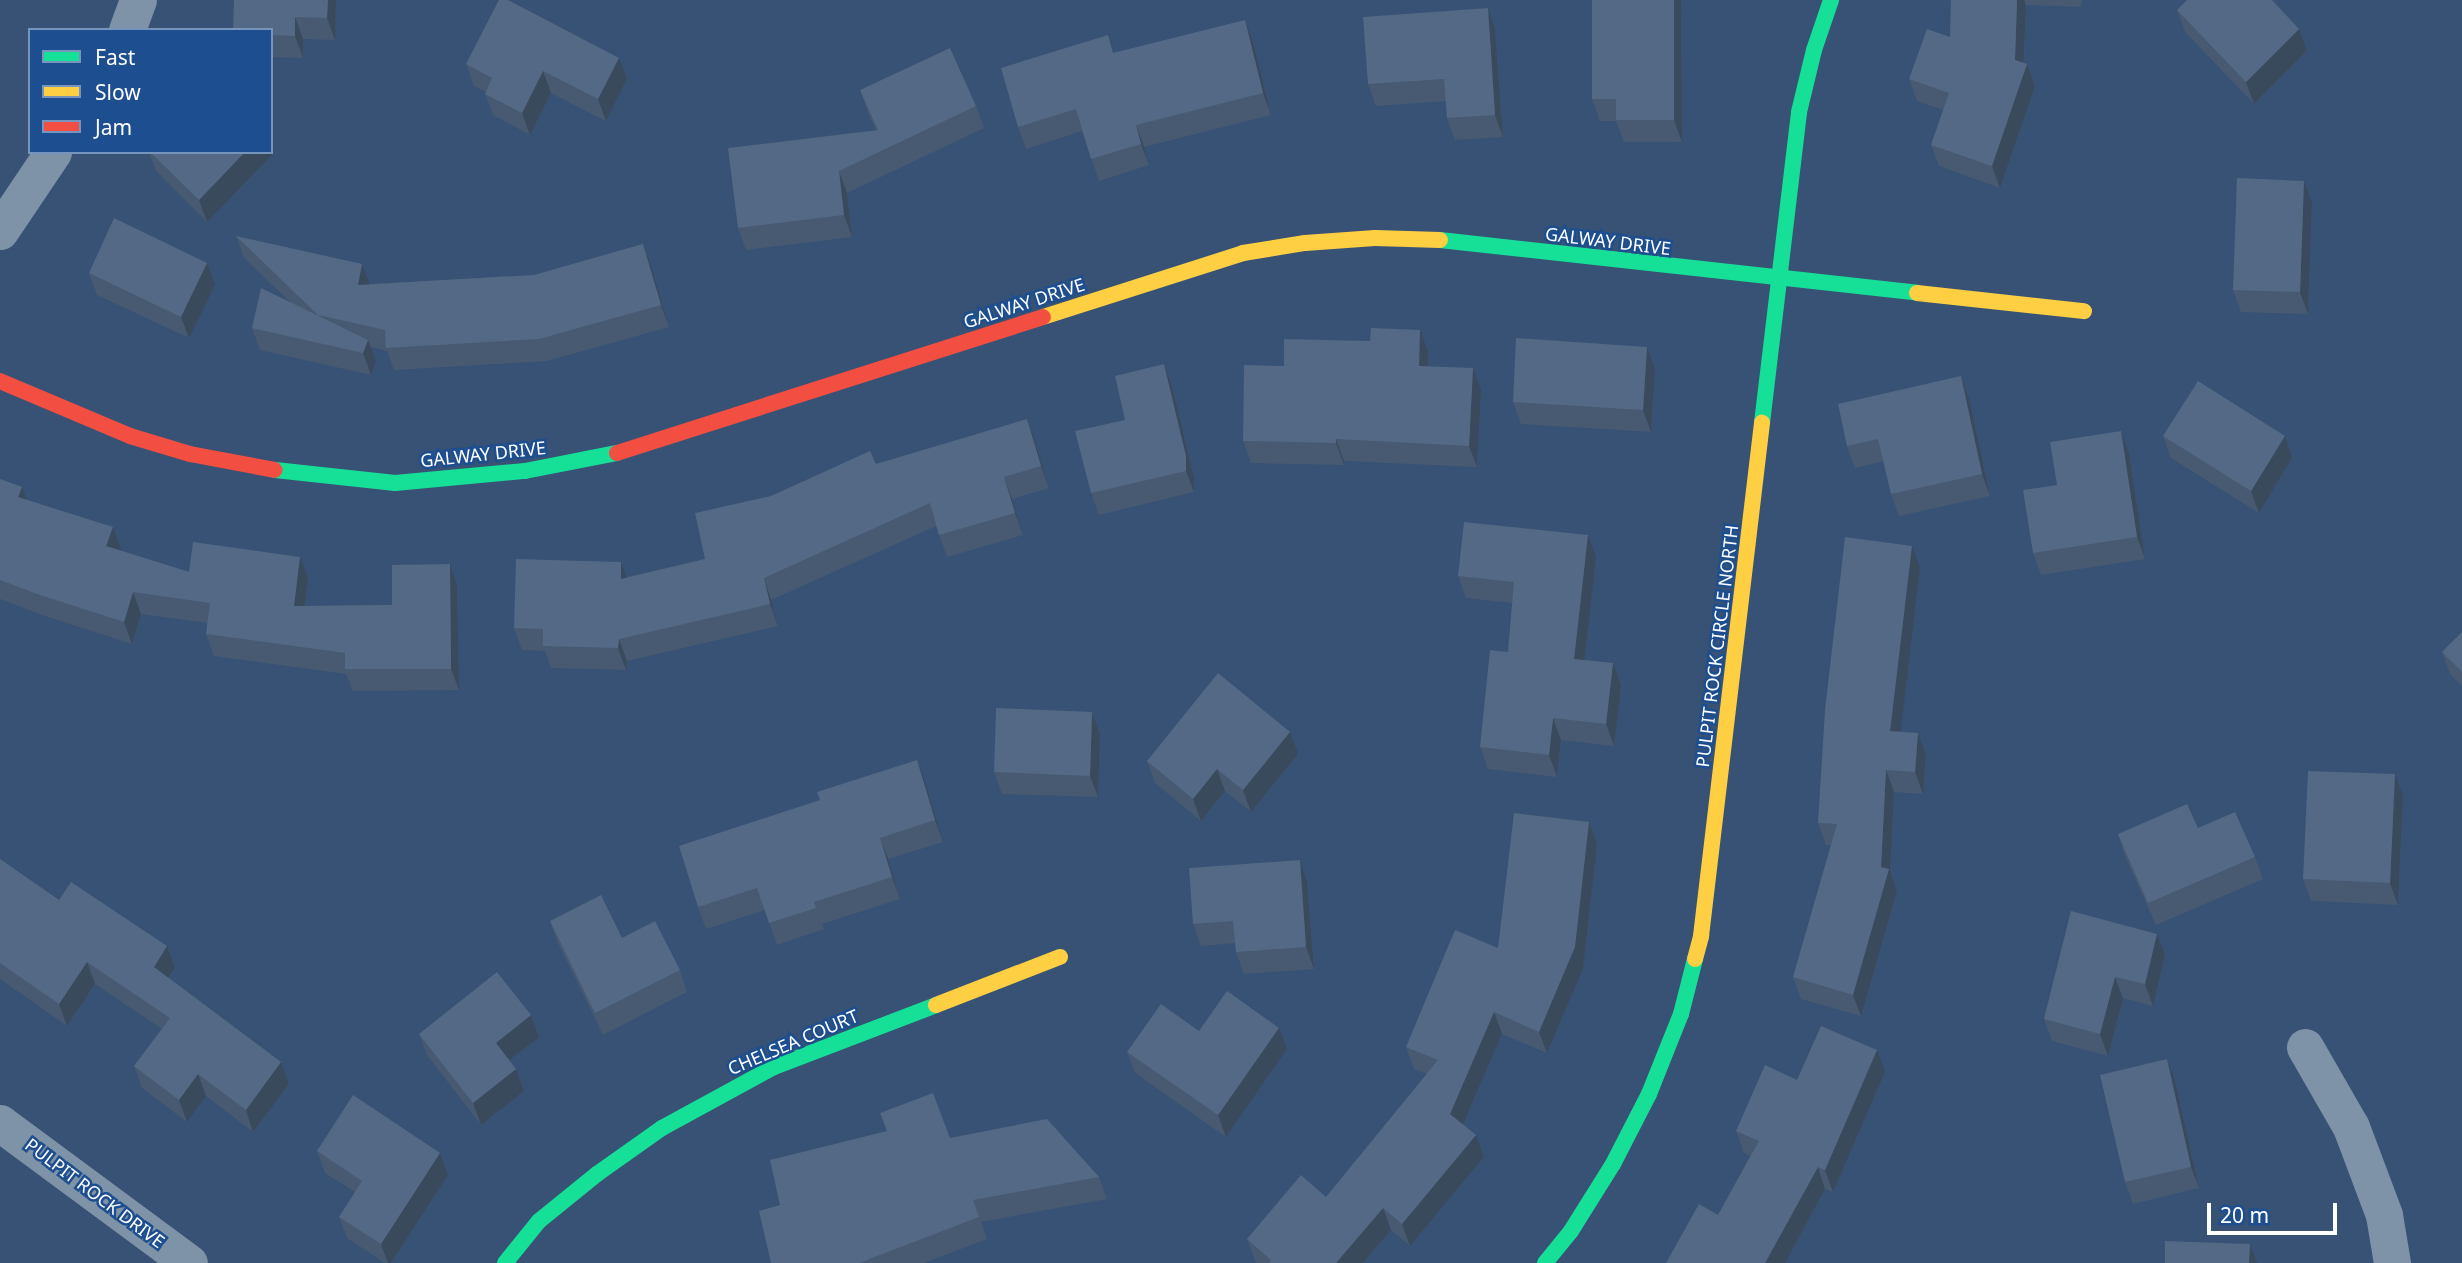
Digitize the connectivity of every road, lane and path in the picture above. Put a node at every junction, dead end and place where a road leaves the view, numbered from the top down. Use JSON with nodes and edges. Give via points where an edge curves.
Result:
{"nodes":[{"id":1,"x":138,"y":0,"type":"edge"},
{"id":2,"x":1831,"y":0,"type":"edge"},
{"id":3,"x":128,"y":28,"type":"edge"},
{"id":4,"x":51,"y":154,"type":"edge"},
{"id":5,"x":0,"y":231,"type":"edge"},
{"id":6,"x":1779,"y":280,"type":"junction"},
{"id":7,"x":2084,"y":312,"type":"dead end"},
{"id":8,"x":0,"y":381,"type":"edge"},
{"id":9,"x":1060,"y":957,"type":"dead end"},
{"id":10,"x":2305,"y":1047,"type":"dead end"},
{"id":11,"x":0,"y":1123,"type":"edge"},
{"id":12,"x":189,"y":1263,"type":"edge"},
{"id":13,"x":505,"y":1263,"type":"edge"},
{"id":14,"x":1545,"y":1263,"type":"edge"},
{"id":15,"x":2392,"y":1263,"type":"edge"}],
"edges":[{"from":1,"to":3,"type":"street"},
{"from":2,"to":6,"type":"street","name":"PULPIT ROCK CIRCLE NORTH","via":[[1799,113]]},
{"from":4,"to":5,"type":"street"},
{"from":6,"to":7,"type":"street","name":"GALWAY DRIVE"},
{"from":6,"to":8,"type":"street","name":"GALWAY DRIVE","via":[[1440,240],[1305,243],[1244,253],[602,458],[525,471],[395,483],[269,469],[190,454],[130,436]]},
{"from":6,"to":14,"type":"street","name":"PULPIT ROCK CIRCLE NORTH","via":[[1701,936],[1681,1014],[1649,1094],[1613,1164]]},
{"from":9,"to":13,"type":"street","name":"CHELSEA COURT","via":[[774,1067],[727,1091],[662,1128],[597,1174],[539,1221]]},
{"from":10,"to":15,"type":"street","via":[[2351,1127],[2384,1215]]},
{"from":11,"to":12,"type":"street","name":"PULPIT ROCK DRIVE"}]}
